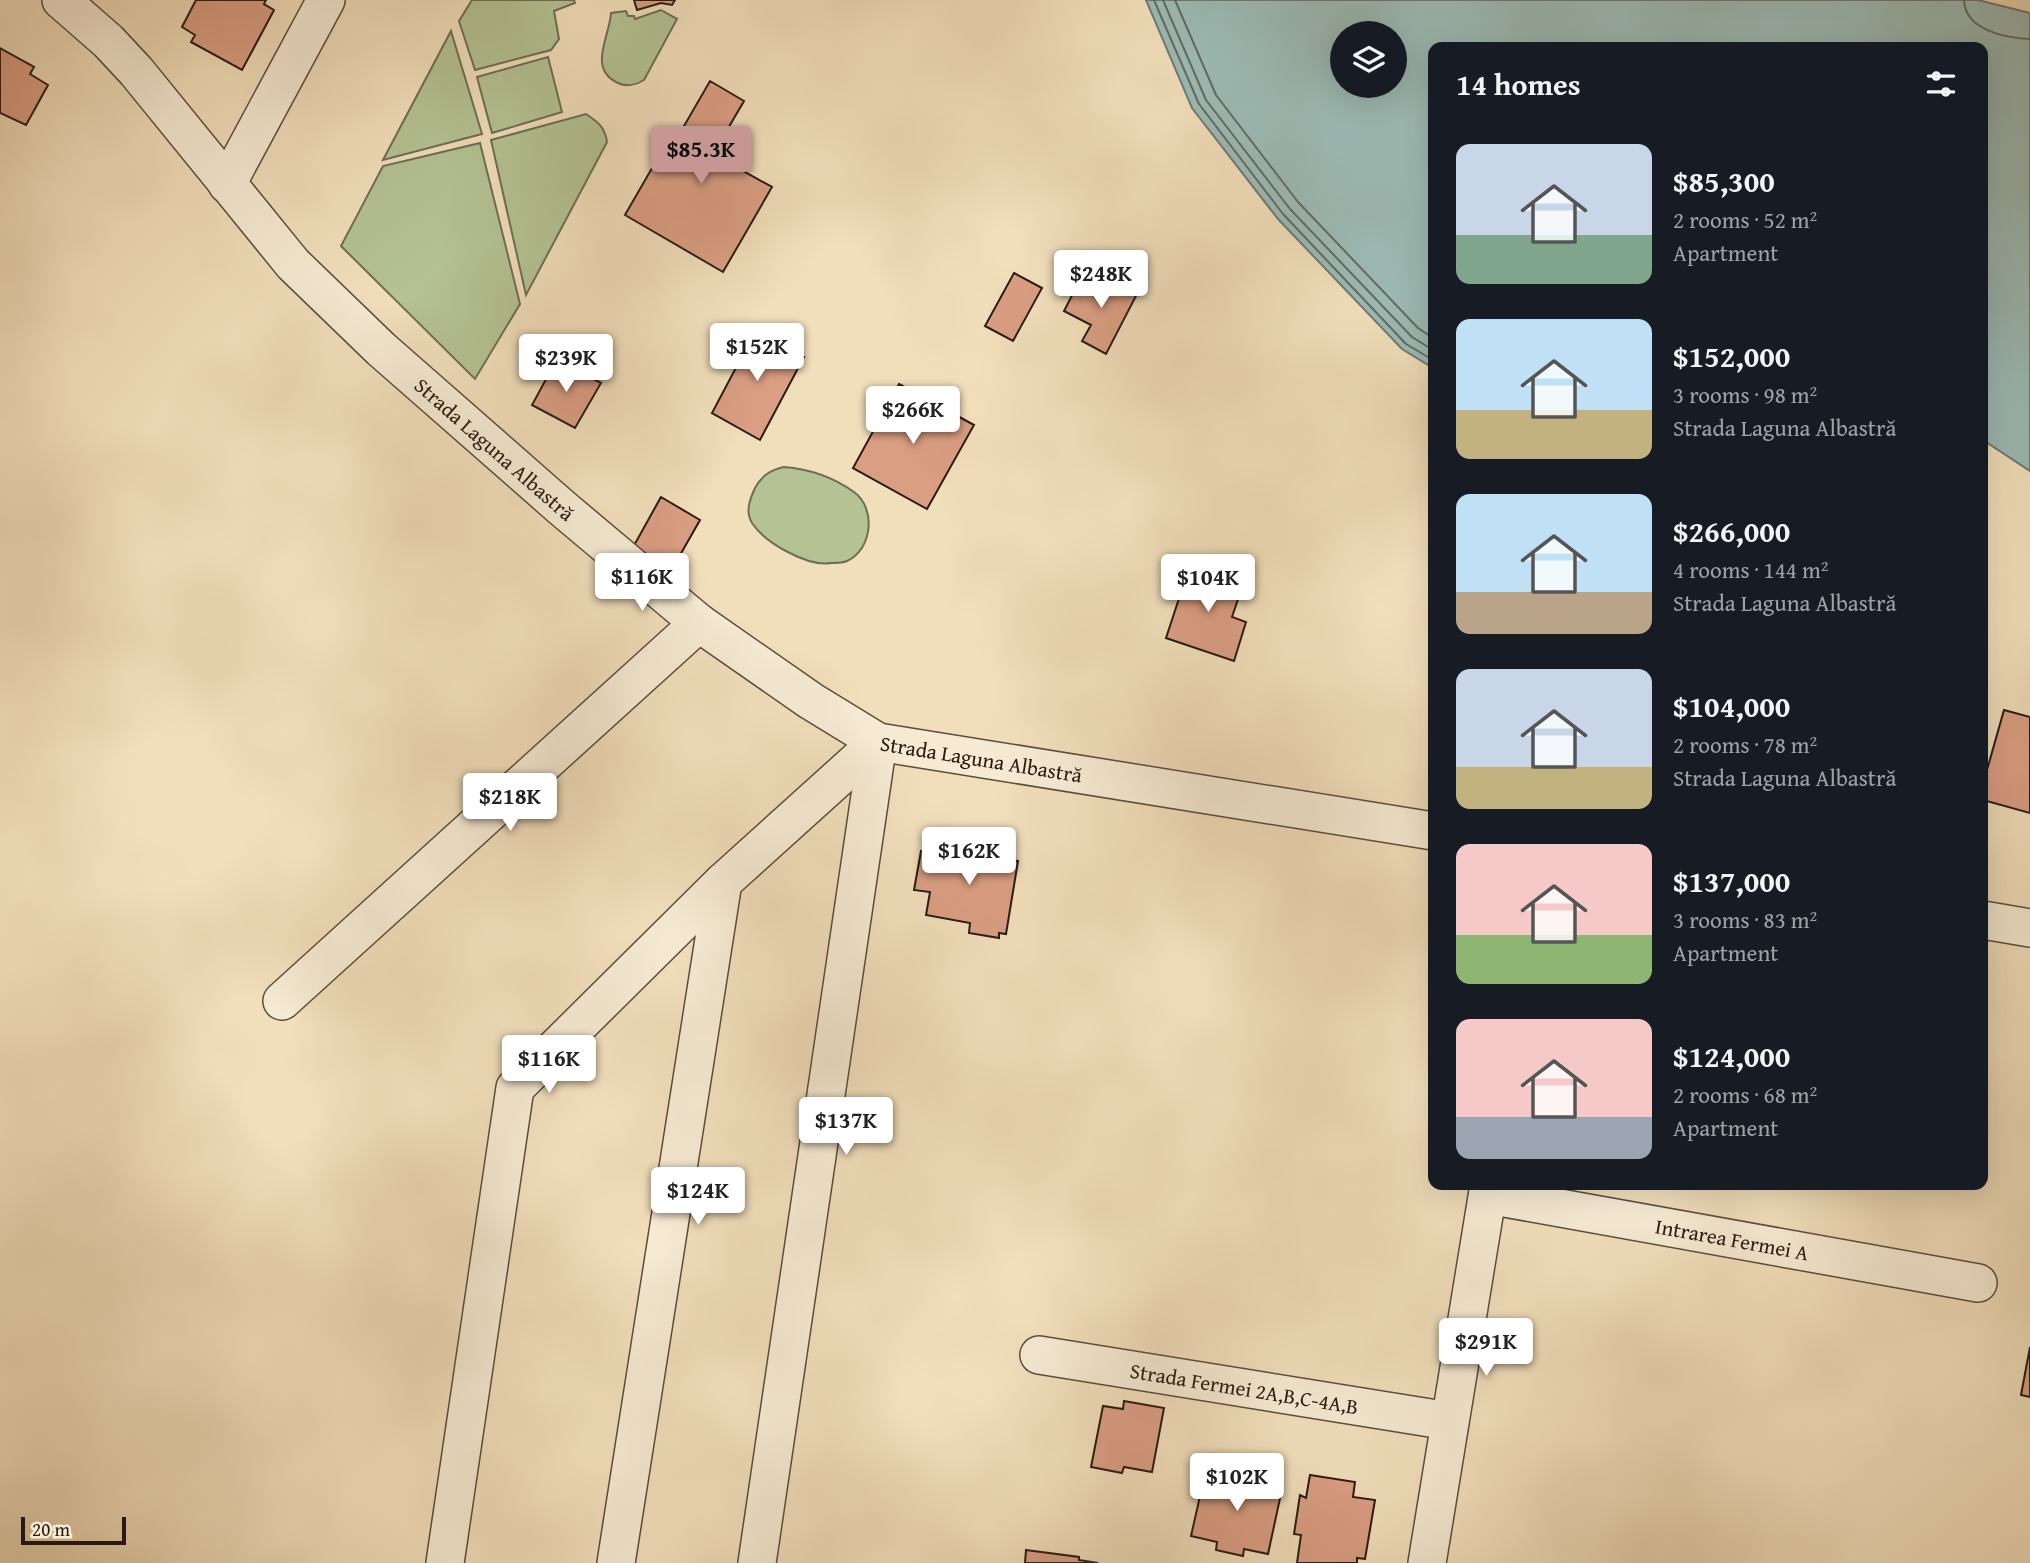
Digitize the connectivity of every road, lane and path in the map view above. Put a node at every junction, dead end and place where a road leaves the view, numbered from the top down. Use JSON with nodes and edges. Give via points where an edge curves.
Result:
{"nodes":[{"id":1,"x":61,"y":0,"type":"edge"},
{"id":2,"x":326,"y":0,"type":"edge"},
{"id":3,"x":227,"y":184,"type":"junction"},
{"id":4,"x":699,"y":623,"type":"junction"},
{"id":5,"x":878,"y":742,"type":"junction"},
{"id":6,"x":1428,"y":830,"type":"edge"},
{"id":7,"x":723,"y":883,"type":"junction"},
{"id":8,"x":1988,"y":921,"type":"edge"},
{"id":9,"x":2030,"y":928,"type":"edge"},
{"id":10,"x":282,"y":1001,"type":"dead end"},
{"id":11,"x":1489,"y":1190,"type":"edge"},
{"id":12,"x":1979,"y":1283,"type":"dead end"},
{"id":13,"x":1039,"y":1355,"type":"dead end"},
{"id":14,"x":1449,"y":1421,"type":"junction"},
{"id":15,"x":445,"y":1563,"type":"edge"},
{"id":16,"x":616,"y":1563,"type":"edge"},
{"id":17,"x":757,"y":1563,"type":"edge"},
{"id":18,"x":1427,"y":1563,"type":"edge"}],
"edges":[{"from":1,"to":3,"type":"street","name":"Strada Laguna Albastră","via":[[136,71]]},
{"from":2,"to":3,"type":"street"},
{"from":3,"to":4,"type":"street","name":"Strada Laguna Albastră","via":[[293,264],[381,349]]},
{"from":4,"to":5,"type":"street","name":"Strada Laguna Albastră"},
{"from":4,"to":10,"type":"street"},
{"from":5,"to":6,"type":"street","name":"Strada Laguna Albastră"},
{"from":5,"to":7,"type":"street"},
{"from":5,"to":17,"type":"street"},
{"from":7,"to":15,"type":"street","via":[[515,1088]]},
{"from":7,"to":16,"type":"street"},
{"from":8,"to":9,"type":"street"},
{"from":11,"to":12,"type":"street","name":"Intrarea Fermei A"},
{"from":11,"to":14,"type":"street"},
{"from":13,"to":14,"type":"street","name":"Strada Fermei 2A,B,C-4A,B"},
{"from":14,"to":18,"type":"street"}]}
